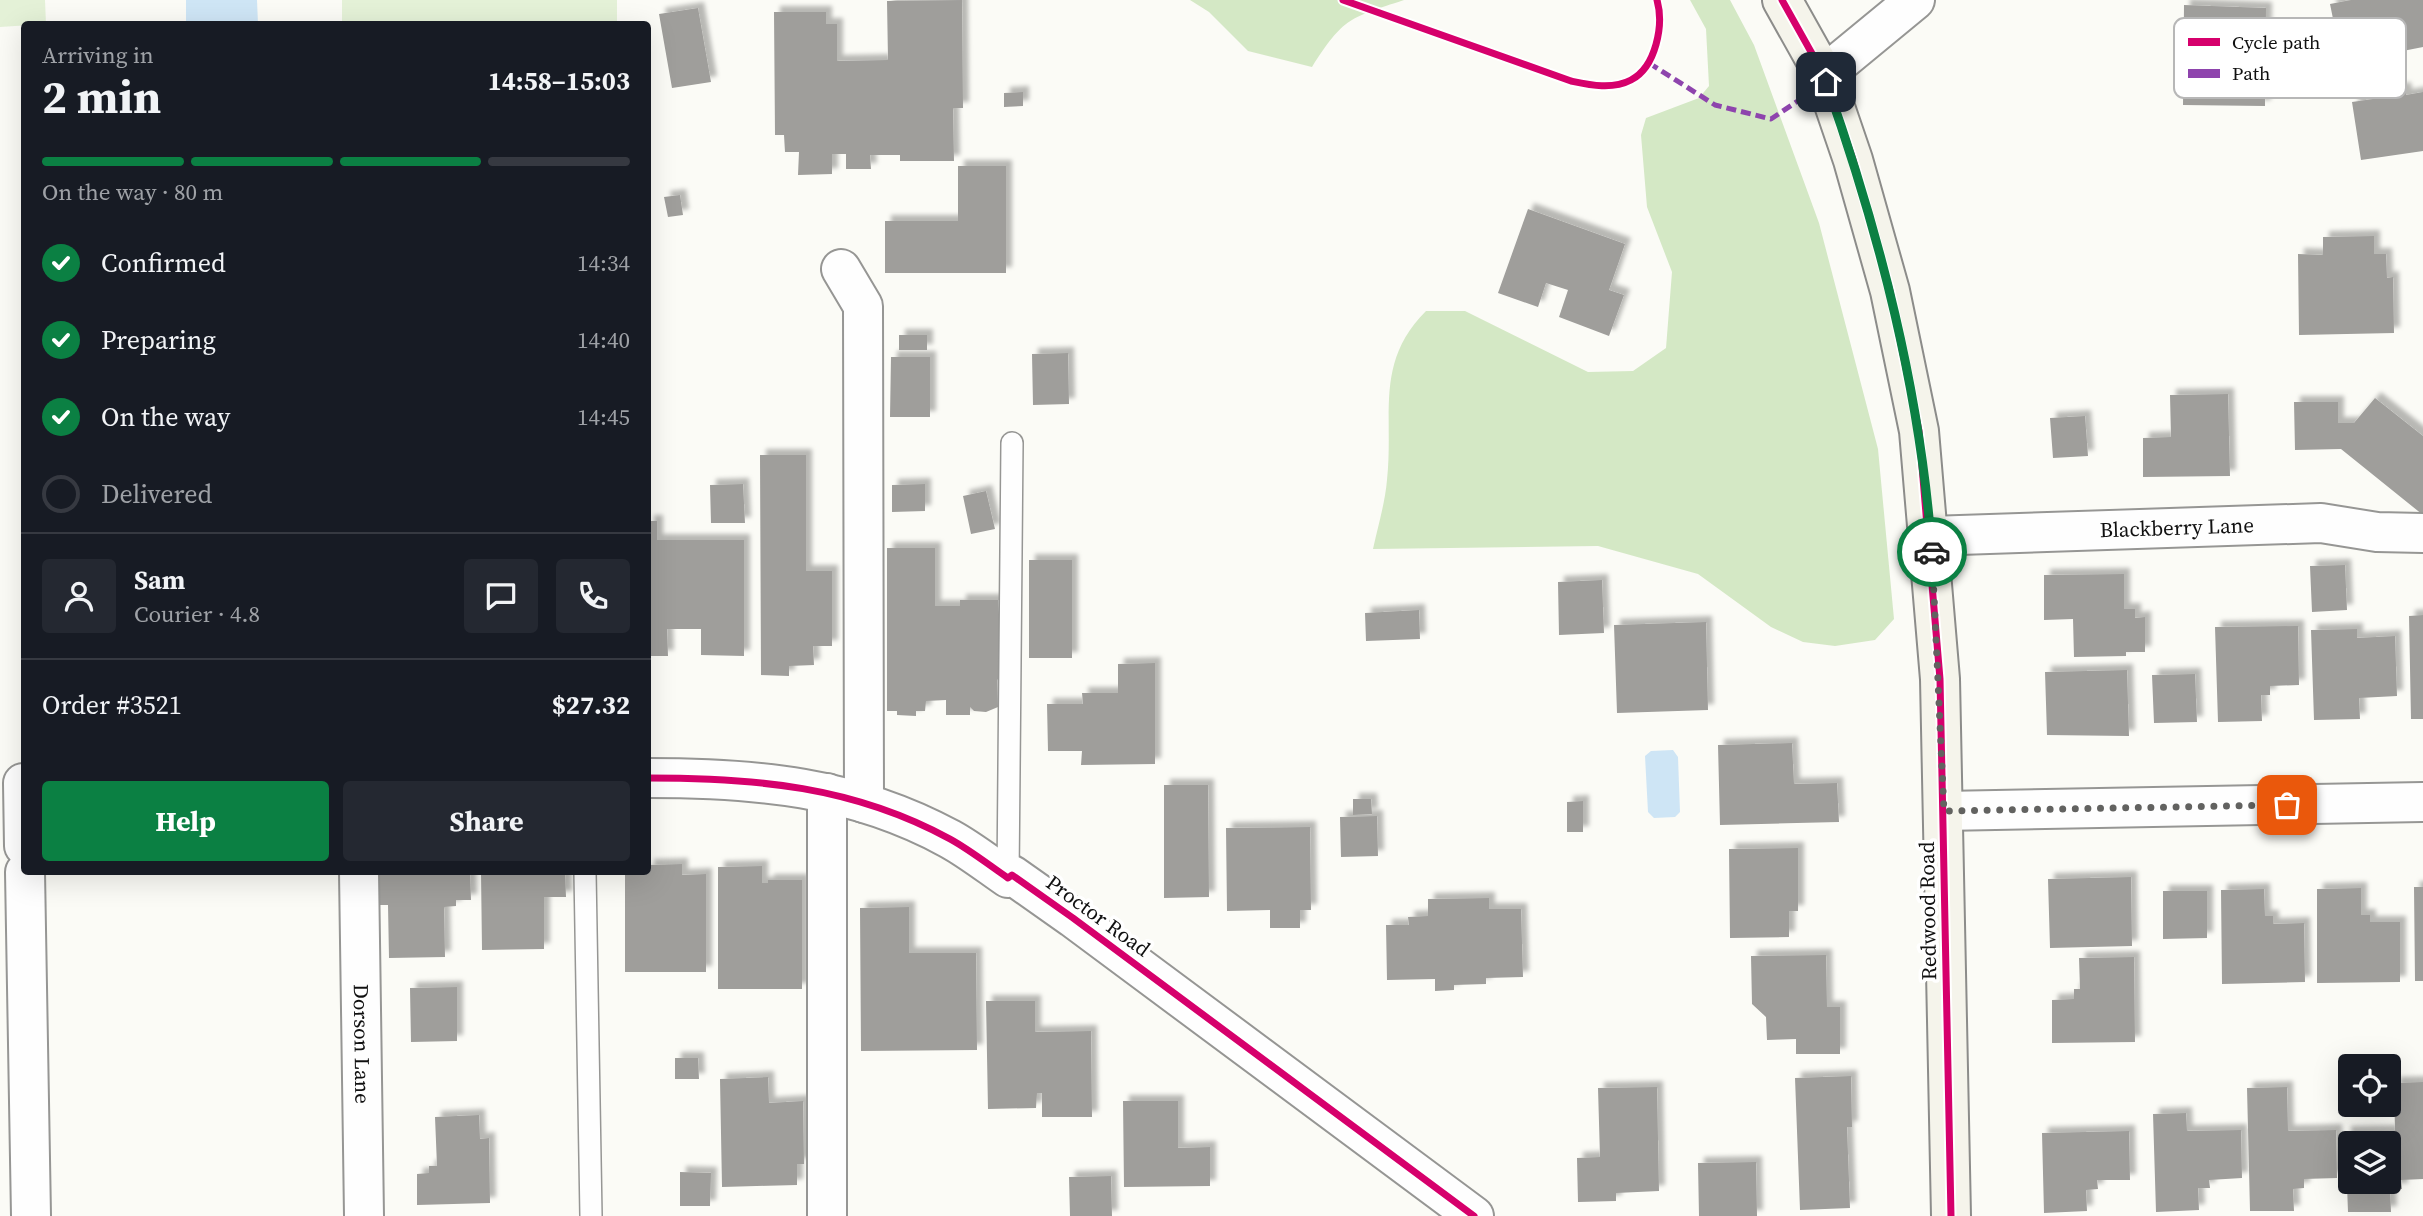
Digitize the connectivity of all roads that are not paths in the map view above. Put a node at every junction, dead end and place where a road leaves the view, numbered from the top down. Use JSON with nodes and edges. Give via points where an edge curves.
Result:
{"nodes":[{"id":1,"x":1782,"y":0,"type":"edge"},
{"id":2,"x":1915,"y":0,"type":"edge"},
{"id":3,"x":1824,"y":75,"type":"junction"},
{"id":4,"x":842,"y":269,"type":"dead end"},
{"id":5,"x":1012,"y":443,"type":"dead end"},
{"id":6,"x":2423,"y":533,"type":"edge"},
{"id":7,"x":1930,"y":536,"type":"junction"},
{"id":8,"x":651,"y":778,"type":"edge"},
{"id":9,"x":16,"y":783,"type":"edge"},
{"id":10,"x":827,"y":793,"type":"junction"},
{"id":11,"x":2423,"y":802,"type":"edge"},
{"id":12,"x":864,"y":803,"type":"junction"},
{"id":13,"x":1944,"y":811,"type":"junction"},
{"id":14,"x":21,"y":822,"type":"edge"},
{"id":15,"x":25,"y":875,"type":"edge"},
{"id":16,"x":359,"y":875,"type":"edge"},
{"id":17,"x":584,"y":875,"type":"edge"},
{"id":18,"x":1008,"y":878,"type":"junction"},
{"id":19,"x":31,"y":1216,"type":"edge"},
{"id":20,"x":364,"y":1216,"type":"edge"},
{"id":21,"x":591,"y":1216,"type":"edge"},
{"id":22,"x":827,"y":1216,"type":"edge"},
{"id":23,"x":1474,"y":1216,"type":"edge"},
{"id":24,"x":1951,"y":1216,"type":"edge"}],
"edges":[{"from":1,"to":3,"type":"main road","name":"Redwood Road"},
{"from":2,"to":3,"type":"street"},
{"from":3,"to":7,"type":"main road","name":"Redwood Road","via":[[1877,238],[1900,332],[1919,431]]},
{"from":4,"to":12,"type":"street","via":[[863,306]]},
{"from":5,"to":18,"type":"lane"},
{"from":6,"to":7,"type":"street","name":"Blackberry Lane","via":[[2321,523]]},
{"from":7,"to":13,"type":"main road","name":"Redwood Road"},
{"from":8,"to":10,"type":"street","name":"Proctor Road","via":[[786,783]]},
{"from":9,"to":14,"type":"street"},
{"from":10,"to":12,"type":"street","name":"Proctor Road"},
{"from":10,"to":22,"type":"street"},
{"from":11,"to":13,"type":"street"},
{"from":12,"to":18,"type":"street","name":"Proctor Road","via":[[951,839]]},
{"from":13,"to":24,"type":"main road","name":"Redwood Road"},
{"from":15,"to":19,"type":"street"},
{"from":16,"to":20,"type":"street","name":"Dorson Lane"},
{"from":17,"to":21,"type":"lane"},
{"from":18,"to":23,"type":"street","name":"Proctor Road","via":[[1012,876],[1073,918]]}]}
